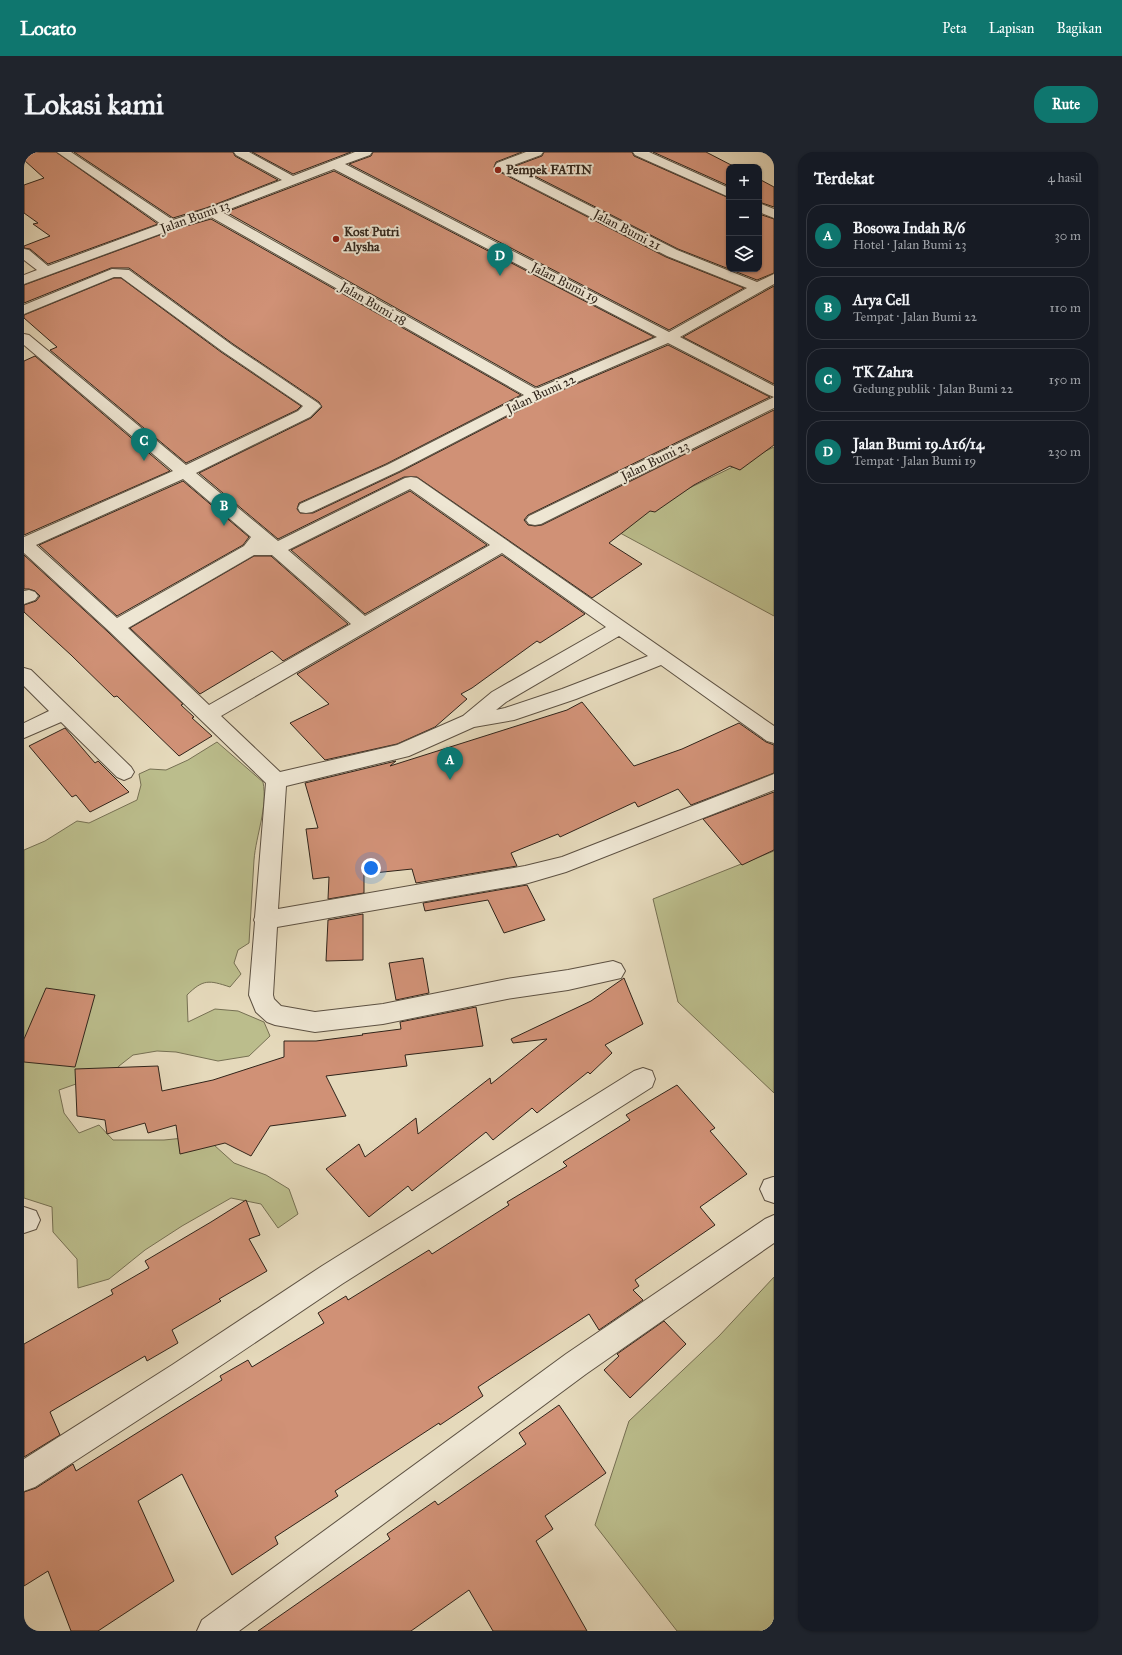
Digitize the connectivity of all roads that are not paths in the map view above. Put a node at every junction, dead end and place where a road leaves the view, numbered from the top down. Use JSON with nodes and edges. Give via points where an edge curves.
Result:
{"nodes":[{"id":1,"x":63,"y":152,"type":"edge"},
{"id":2,"x":240,"y":152,"type":"edge"},
{"id":3,"x":366,"y":152,"type":"edge"},
{"id":4,"x":537,"y":152,"type":"edge"},
{"id":5,"x":638,"y":152,"type":"edge"},
{"id":6,"x":335,"y":164,"type":"junction"},
{"id":7,"x":290,"y":180,"type":"junction"},
{"id":8,"x":726,"y":192,"type":"edge"},
{"id":9,"x":762,"y":208,"type":"edge"},
{"id":10,"x":212,"y":212,"type":"junction"},
{"id":11,"x":774,"y":214,"type":"edge"},
{"id":12,"x":171,"y":225,"type":"junction"},
{"id":13,"x":24,"y":254,"type":"edge"},
{"id":14,"x":46,"y":271,"type":"junction"},
{"id":15,"x":774,"y":278,"type":"edge"},
{"id":16,"x":24,"y":280,"type":"edge"},
{"id":17,"x":757,"y":287,"type":"junction"},
{"id":18,"x":24,"y":310,"type":"edge"},
{"id":19,"x":24,"y":338,"type":"edge"},
{"id":20,"x":670,"y":338,"type":"junction"},
{"id":21,"x":774,"y":392,"type":"edge"},
{"id":22,"x":535,"y":395,"type":"junction"},
{"id":23,"x":774,"y":402,"type":"edge"},
{"id":24,"x":185,"y":472,"type":"junction"},
{"id":25,"x":306,"y":508,"type":"dead end"},
{"id":26,"x":535,"y":520,"type":"dead end"},
{"id":27,"x":261,"y":536,"type":"junction"},
{"id":28,"x":24,"y":543,"type":"edge"},
{"id":29,"x":503,"y":545,"type":"junction"},
{"id":30,"x":276,"y":549,"type":"junction"},
{"id":31,"x":250,"y":550,"type":"junction"},
{"id":32,"x":364,"y":625,"type":"junction"},
{"id":33,"x":116,"y":627,"type":"junction"},
{"id":34,"x":620,"y":627,"type":"junction"},
{"id":35,"x":663,"y":657,"type":"junction"},
{"id":36,"x":24,"y":675,"type":"edge"},
{"id":37,"x":63,"y":713,"type":"junction"},
{"id":38,"x":208,"y":715,"type":"junction"},
{"id":39,"x":470,"y":721,"type":"junction"},
{"id":40,"x":24,"y":731,"type":"edge"},
{"id":41,"x":774,"y":736,"type":"edge"},
{"id":42,"x":124,"y":772,"type":"dead end"},
{"id":43,"x":276,"y":781,"type":"junction"},
{"id":44,"x":774,"y":782,"type":"edge"},
{"id":45,"x":265,"y":920,"type":"junction"},
{"id":46,"x":613,"y":972,"type":"dead end"},
{"id":47,"x":643,"y":1079,"type":"dead end"},
{"id":48,"x":774,"y":1228,"type":"edge"},
{"id":49,"x":24,"y":1476,"type":"edge"},
{"id":50,"x":213,"y":1631,"type":"edge"}],
"edges":[{"from":1,"to":12,"type":"street"},
{"from":2,"to":7,"type":"street"},
{"from":3,"to":6,"type":"street","name":"Jalan Bumi 13"},
{"from":4,"to":17,"type":"street","name":"Jalan Bumi 21","via":[[501,166],[672,253]]},
{"from":5,"to":8,"type":"street"},
{"from":6,"to":7,"type":"street","name":"Jalan Bumi 13"},
{"from":6,"to":20,"type":"street","name":"Jalan Bumi 19"},
{"from":7,"to":10,"type":"street","name":"Jalan Bumi 13"},
{"from":9,"to":11,"type":"street"},
{"from":10,"to":12,"type":"street","name":"Jalan Bumi 13"},
{"from":10,"to":22,"type":"street","name":"Jalan Bumi 18"},
{"from":12,"to":14,"type":"street","name":"Jalan Bumi 13"},
{"from":13,"to":14,"type":"street"},
{"from":14,"to":16,"type":"street","name":"Jalan Bumi 13"},
{"from":15,"to":17,"type":"street","name":"Jalan Bumi 22"},
{"from":17,"to":20,"type":"street","name":"Jalan Bumi 22"},
{"from":18,"to":24,"type":"street","via":[[112,273],[124,273],[313,406],[304,414]]},
{"from":19,"to":24,"type":"street"},
{"from":20,"to":21,"type":"street","name":"Jalan Bumi 19"},
{"from":20,"to":22,"type":"street","name":"Jalan Bumi 22"},
{"from":22,"to":25,"type":"street","name":"Jalan Bumi 22","via":[[393,468]]},
{"from":23,"to":26,"type":"street","name":"Jalan Bumi 23"},
{"from":24,"to":27,"type":"street"},
{"from":24,"to":28,"type":"street"},
{"from":27,"to":30,"type":"street"},
{"from":27,"to":31,"type":"street"},
{"from":28,"to":33,"type":"street"},
{"from":29,"to":30,"type":"street","via":[[411,482]]},
{"from":29,"to":32,"type":"street"},
{"from":29,"to":34,"type":"street"},
{"from":30,"to":31,"type":"street"},
{"from":30,"to":32,"type":"street"},
{"from":31,"to":33,"type":"street"},
{"from":32,"to":38,"type":"street"},
{"from":33,"to":38,"type":"street"},
{"from":34,"to":35,"type":"street"},
{"from":34,"to":39,"type":"street","via":[[499,696]]},
{"from":35,"to":39,"type":"street","via":[[507,715]]},
{"from":35,"to":41,"type":"street"},
{"from":36,"to":37,"type":"street"},
{"from":37,"to":40,"type":"street"},
{"from":37,"to":42,"type":"street"},
{"from":38,"to":43,"type":"street"},
{"from":39,"to":43,"type":"street","via":[[402,751]]},
{"from":43,"to":45,"type":"street"},
{"from":44,"to":45,"type":"street","via":[[566,864],[525,875]]},
{"from":45,"to":46,"type":"street","via":[[261,995],[264,1005],[275,1015],[314,1022],[383,1014],[507,989]]},
{"from":47,"to":49,"type":"street","via":[[332,1275]]},
{"from":48,"to":50,"type":"street","via":[[576,1364]]}]}
